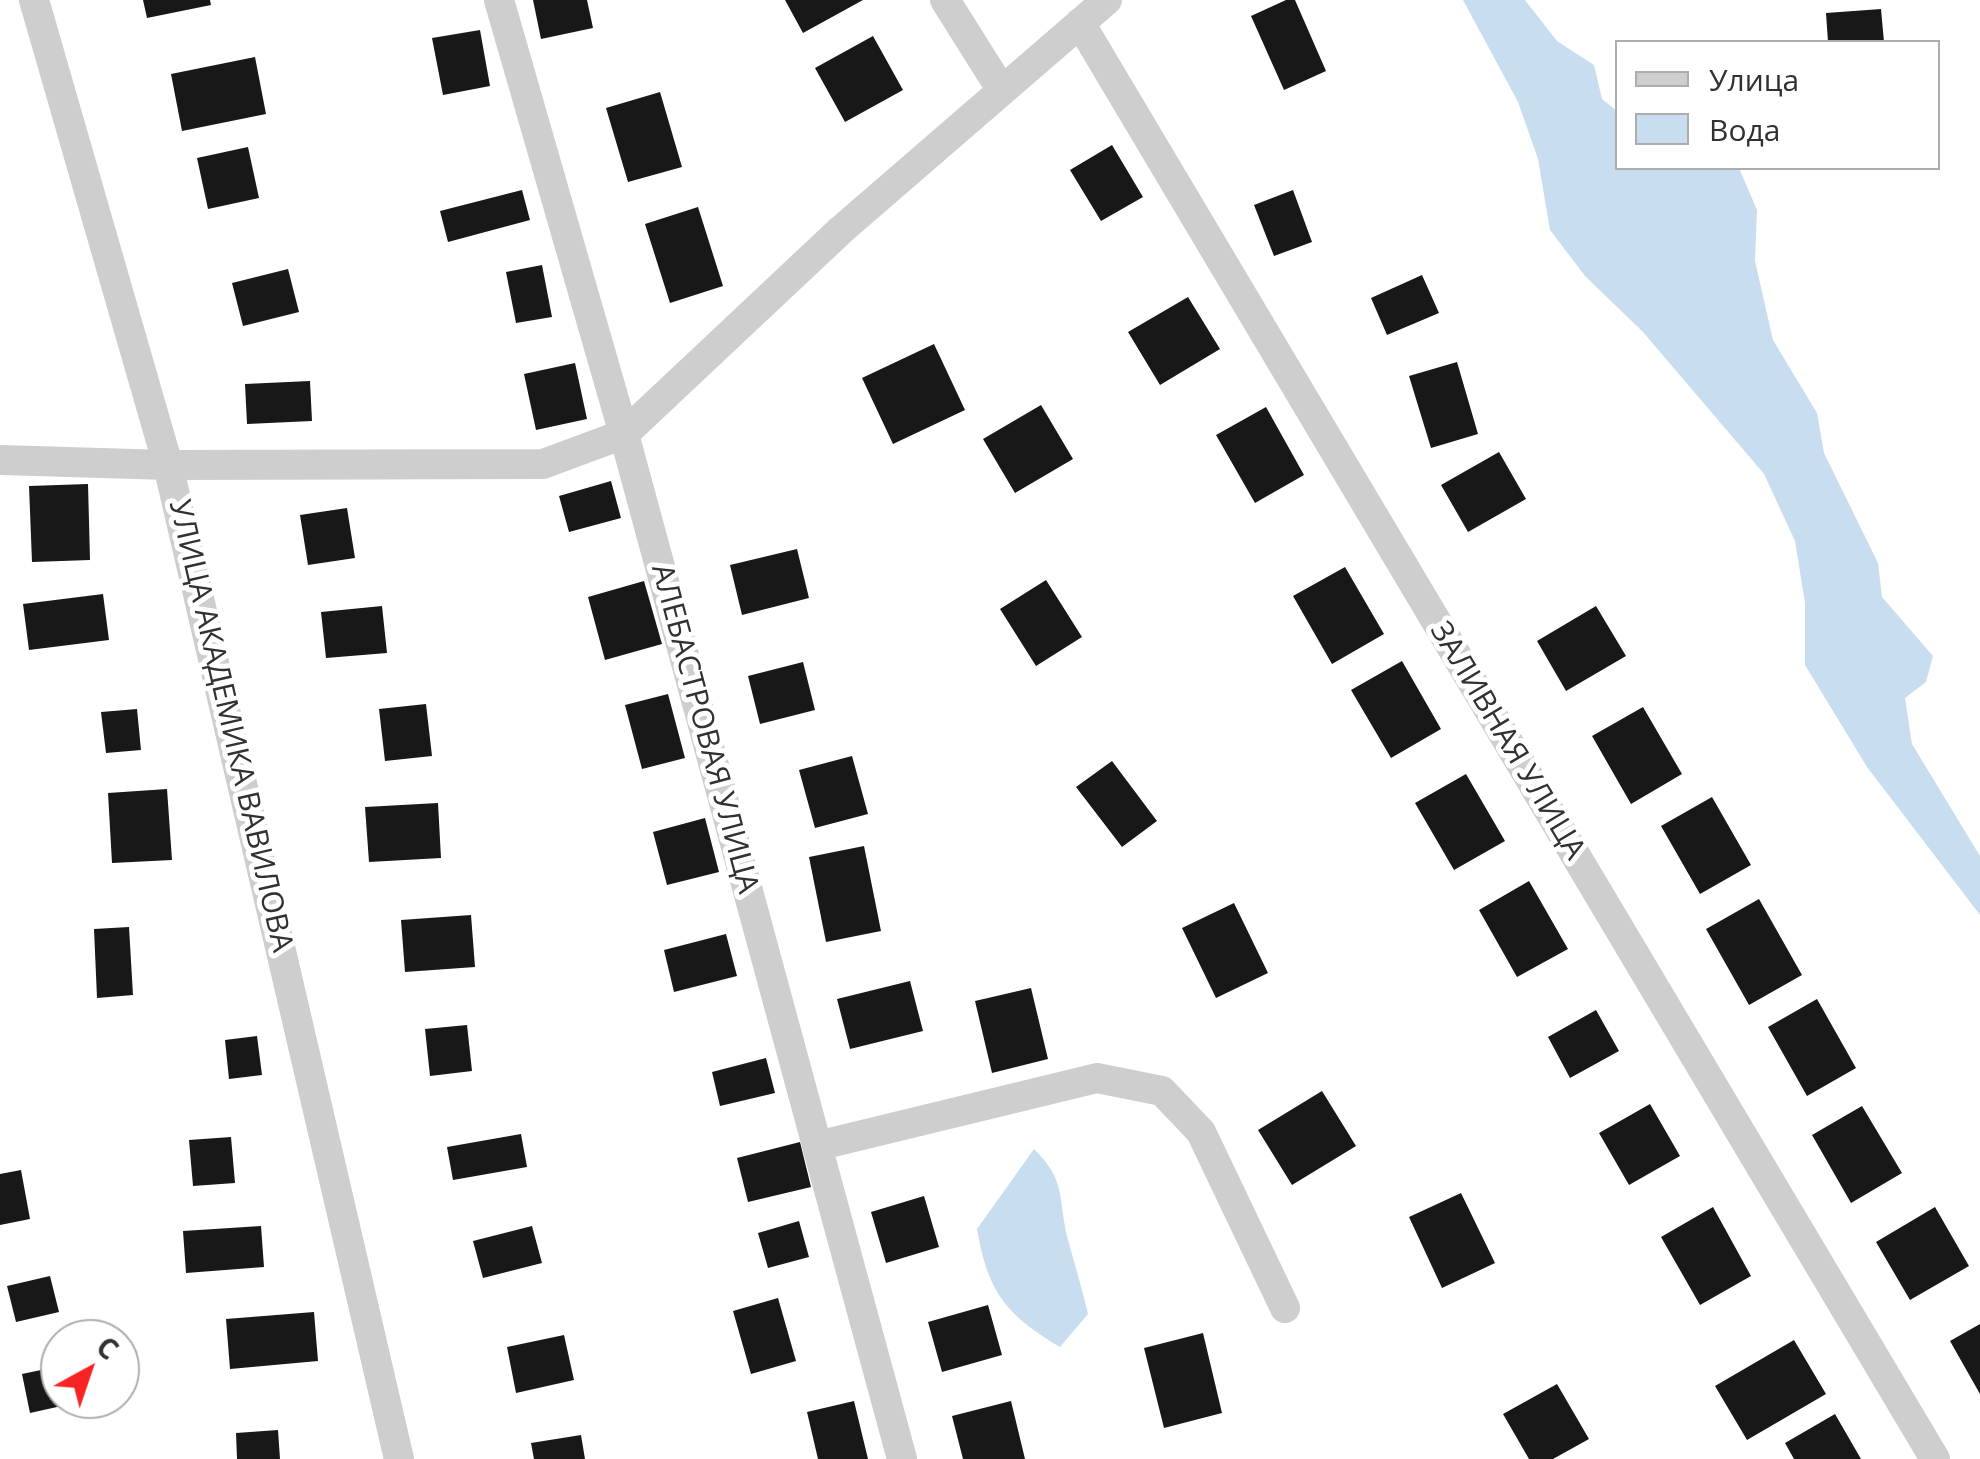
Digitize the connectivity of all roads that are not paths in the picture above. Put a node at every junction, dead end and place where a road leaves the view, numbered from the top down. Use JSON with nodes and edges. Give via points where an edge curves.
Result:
{"nodes":[{"id":1,"x":34,"y":0,"type":"edge"},
{"id":2,"x":499,"y":0,"type":"edge"},
{"id":3,"x":945,"y":0,"type":"edge"},
{"id":4,"x":1107,"y":0,"type":"edge"},
{"id":5,"x":1080,"y":23,"type":"junction"},
{"id":6,"x":1001,"y":90,"type":"junction"},
{"id":7,"x":624,"y":434,"type":"junction"},
{"id":8,"x":0,"y":460,"type":"edge"},
{"id":9,"x":168,"y":465,"type":"junction"},
{"id":10,"x":817,"y":1146,"type":"junction"},
{"id":11,"x":1285,"y":1308,"type":"dead end"},
{"id":12,"x":399,"y":1459,"type":"edge"},
{"id":13,"x":902,"y":1459,"type":"edge"},
{"id":14,"x":1934,"y":1459,"type":"edge"}],
"edges":[{"from":1,"to":9,"type":"street","name":"УЛИЦА АКАДЕМИКА ВАВИЛОВА"},
{"from":2,"to":7,"type":"street","name":"АЛЕБАСТРОВАЯ УЛИЦА"},
{"from":3,"to":6,"type":"street"},
{"from":4,"to":5,"type":"street"},
{"from":5,"to":6,"type":"street"},
{"from":5,"to":14,"type":"street","name":"ЗАЛИВНАЯ УЛИЦА"},
{"from":6,"to":7,"type":"street"},
{"from":7,"to":9,"type":"street","via":[[544,464]]},
{"from":7,"to":10,"type":"street","name":"АЛЕБАСТРОВАЯ УЛИЦА"},
{"from":8,"to":9,"type":"street"},
{"from":9,"to":12,"type":"street","name":"УЛИЦА АКАДЕМИКА ВАВИЛОВА"},
{"from":10,"to":11,"type":"street","via":[[1097,1078],[1162,1091],[1200,1132]]},
{"from":10,"to":13,"type":"street","name":"АЛЕБАСТРОВАЯ УЛИЦА"}]}
